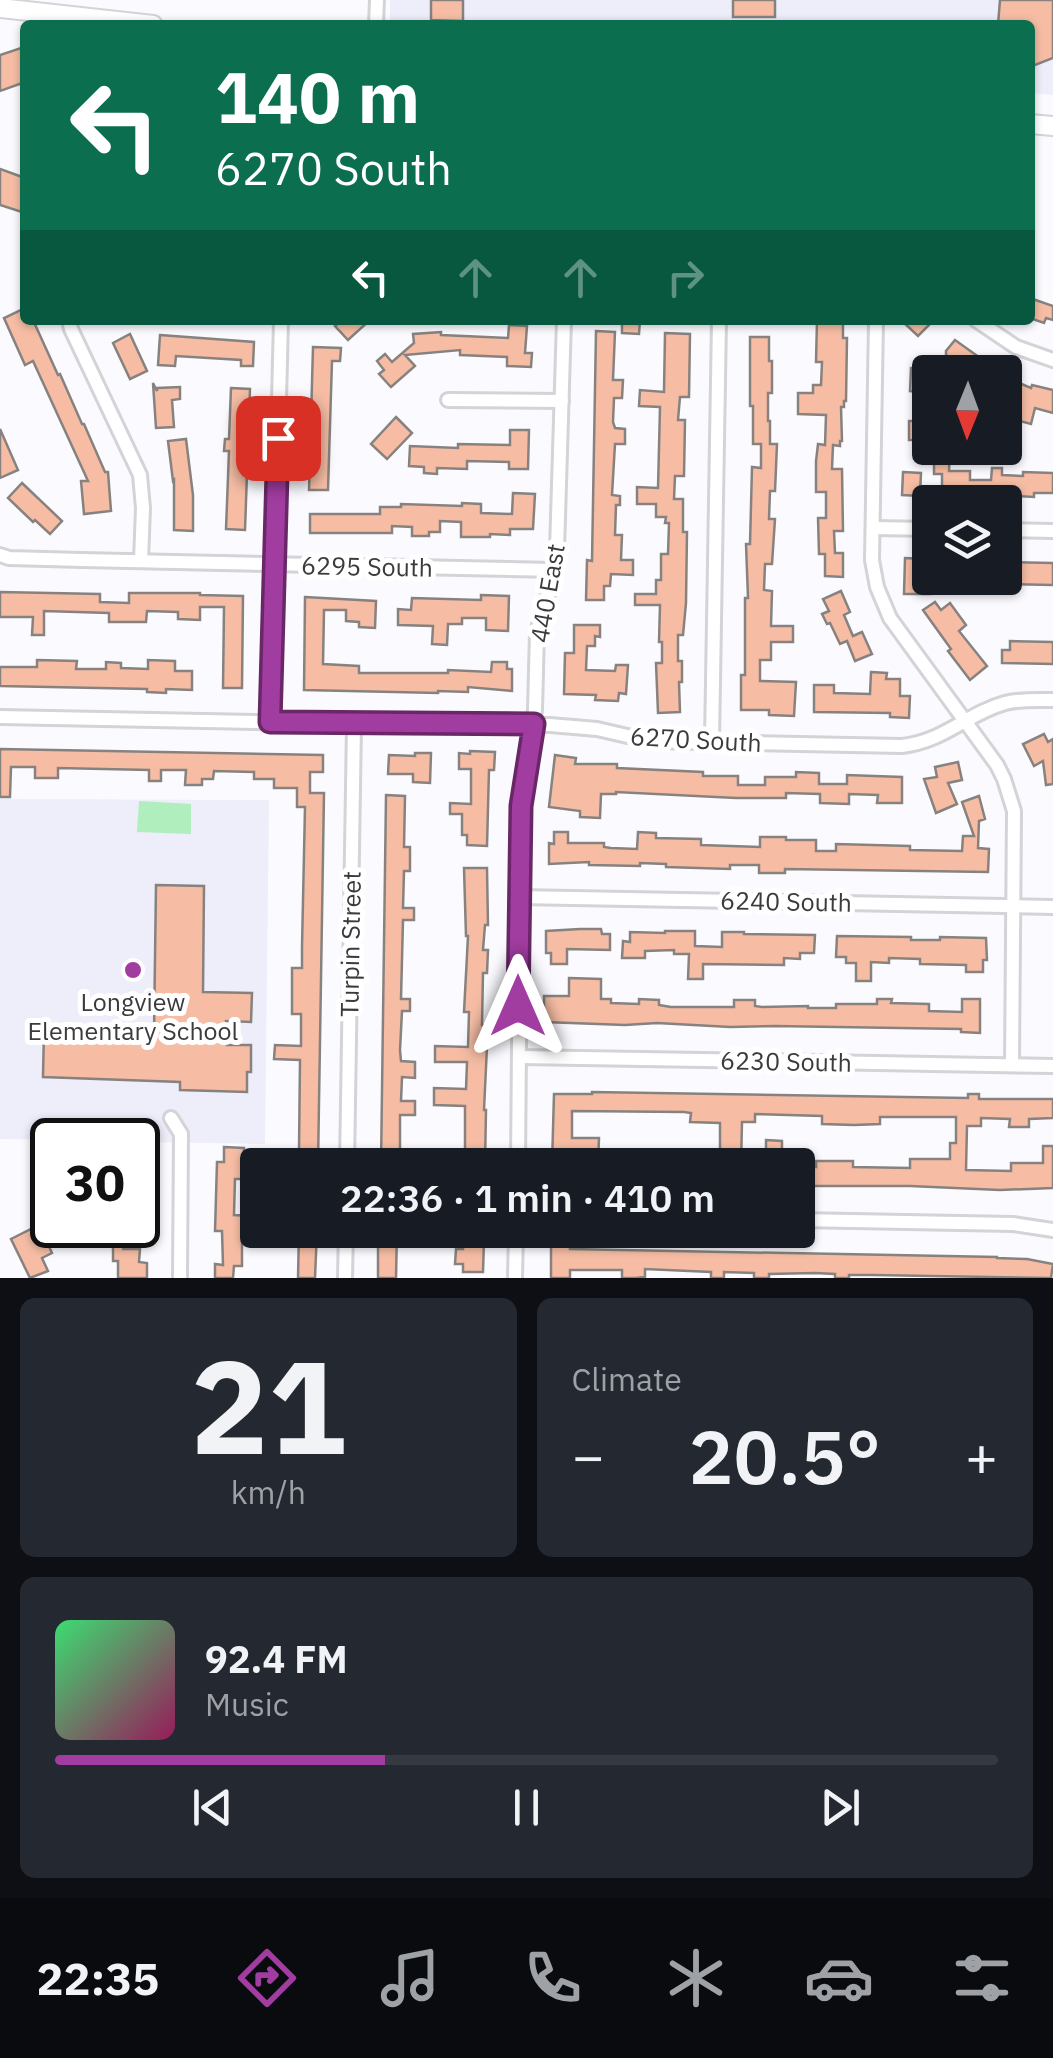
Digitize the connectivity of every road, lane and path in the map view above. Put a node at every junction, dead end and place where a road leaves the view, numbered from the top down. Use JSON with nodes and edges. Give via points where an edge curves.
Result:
{"nodes":[{"id":1,"x":0,"y":8,"type":"edge"},
{"id":2,"x":107,"y":20,"type":"edge"},
{"id":3,"x":70,"y":325,"type":"edge"},
{"id":4,"x":281,"y":325,"type":"edge"},
{"id":5,"x":564,"y":325,"type":"edge"},
{"id":6,"x":719,"y":325,"type":"edge"},
{"id":7,"x":876,"y":325,"type":"edge"},
{"id":8,"x":983,"y":325,"type":"edge"},
{"id":9,"x":1053,"y":360,"type":"edge"},
{"id":10,"x":448,"y":400,"type":"dead end"},
{"id":11,"x":562,"y":402,"type":"junction"},
{"id":12,"x":874,"y":528,"type":"junction"},
{"id":13,"x":912,"y":529,"type":"edge"},
{"id":14,"x":1022,"y":530,"type":"edge"},
{"id":15,"x":1053,"y":531,"type":"edge"},
{"id":16,"x":0,"y":554,"type":"edge"},
{"id":17,"x":141,"y":561,"type":"junction"},
{"id":18,"x":274,"y":564,"type":"junction"},
{"id":19,"x":555,"y":570,"type":"junction"},
{"id":20,"x":1053,"y":700,"type":"edge"},
{"id":21,"x":0,"y":717,"type":"edge"},
{"id":22,"x":967,"y":721,"type":"junction"},
{"id":23,"x":270,"y":722,"type":"junction"},
{"id":24,"x":354,"y":724,"type":"junction"},
{"id":25,"x":534,"y":724,"type":"junction"},
{"id":26,"x":712,"y":742,"type":"junction"},
{"id":27,"x":518,"y":897,"type":"junction"},
{"id":28,"x":1015,"y":905,"type":"junction"},
{"id":29,"x":1053,"y":907,"type":"edge"},
{"id":30,"x":520,"y":1057,"type":"junction"},
{"id":31,"x":1012,"y":1065,"type":"junction"},
{"id":32,"x":1053,"y":1066,"type":"edge"},
{"id":33,"x":171,"y":1118,"type":"dead end"},
{"id":34,"x":347,"y":1148,"type":"edge"},
{"id":35,"x":518,"y":1148,"type":"edge"},
{"id":36,"x":815,"y":1220,"type":"edge"},
{"id":37,"x":1053,"y":1230,"type":"edge"},
{"id":38,"x":346,"y":1248,"type":"edge"},
{"id":39,"x":516,"y":1248,"type":"edge"},
{"id":40,"x":180,"y":1278,"type":"edge"},
{"id":41,"x":345,"y":1278,"type":"edge"},
{"id":42,"x":516,"y":1278,"type":"edge"}],
"edges":[{"from":1,"to":2,"type":"main road"},
{"from":3,"to":17,"type":"street","via":[[140,475]]},
{"from":4,"to":18,"type":"street"},
{"from":5,"to":11,"type":"street","name":"440 East"},
{"from":6,"to":26,"type":"street"},
{"from":7,"to":12,"type":"street"},
{"from":8,"to":9,"type":"street","via":[[1016,347]]},
{"from":10,"to":11,"type":"street"},
{"from":11,"to":19,"type":"street","name":"440 East"},
{"from":12,"to":13,"type":"street"},
{"from":12,"to":22,"type":"street","via":[[872,560],[882,604]]},
{"from":14,"to":15,"type":"street"},
{"from":16,"to":17,"type":"street","name":"6295 South"},
{"from":17,"to":18,"type":"street","name":"6295 South"},
{"from":18,"to":19,"type":"street","name":"6295 South"},
{"from":18,"to":23,"type":"street"},
{"from":19,"to":25,"type":"street","name":"440 East","via":[[537,632]]},
{"from":20,"to":22,"type":"street","name":"6270 South","via":[[1008,702]]},
{"from":21,"to":23,"type":"street","name":"6270 South"},
{"from":22,"to":26,"type":"street","name":"6270 South","via":[[932,740],[902,746]]},
{"from":22,"to":28,"type":"street","via":[[998,765],[1014,811]]},
{"from":23,"to":24,"type":"street","name":"6270 South"},
{"from":24,"to":25,"type":"street","name":"6270 South"},
{"from":24,"to":34,"type":"street","name":"Turpin Street"},
{"from":25,"to":26,"type":"street","name":"6270 South","via":[[649,741]]},
{"from":25,"to":27,"type":"street","name":"440 East","via":[[521,806]]},
{"from":27,"to":28,"type":"street","name":"6240 South"},
{"from":27,"to":30,"type":"street","name":"440 East"},
{"from":28,"to":29,"type":"street","name":"6240 South"},
{"from":28,"to":31,"type":"street"},
{"from":30,"to":31,"type":"street","name":"6230 South"},
{"from":30,"to":35,"type":"street","name":"440 East"},
{"from":31,"to":32,"type":"street","name":"6230 South"},
{"from":33,"to":40,"type":"street","via":[[181,1134]]},
{"from":36,"to":37,"type":"street"},
{"from":38,"to":41,"type":"street"},
{"from":39,"to":42,"type":"street"}]}
